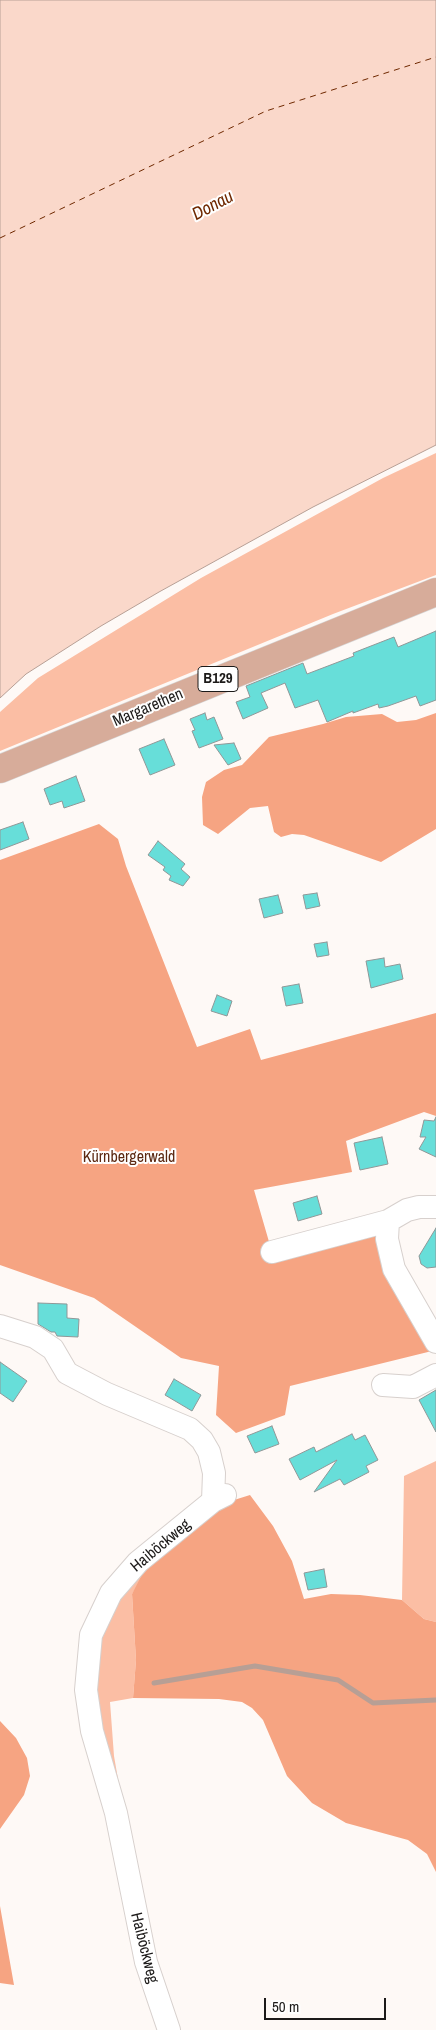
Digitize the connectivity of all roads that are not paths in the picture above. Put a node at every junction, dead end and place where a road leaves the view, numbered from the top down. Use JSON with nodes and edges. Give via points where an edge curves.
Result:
{"nodes":[{"id":1,"x":436,"y":592,"type":"edge"},
{"id":2,"x":0,"y":769,"type":"edge"},
{"id":3,"x":436,"y":1207,"type":"edge"},
{"id":4,"x":388,"y":1221,"type":"junction"},
{"id":5,"x":272,"y":1252,"type":"dead end"},
{"id":6,"x":0,"y":1326,"type":"edge"},
{"id":7,"x":436,"y":1342,"type":"edge"},
{"id":8,"x":436,"y":1376,"type":"edge"},
{"id":9,"x":383,"y":1385,"type":"dead end"},
{"id":10,"x":168,"y":2030,"type":"edge"}],
"edges":[{"from":1,"to":2,"type":"main road","name":"Margarethen","number":"B129"},
{"from":3,"to":4,"type":"street","via":[[419,1206]]},
{"from":4,"to":5,"type":"street"},
{"from":4,"to":7,"type":"street","via":[[386,1239],[394,1269]]},
{"from":6,"to":10,"type":"street","name":"Haiböckweg","via":[[35,1338],[53,1349],[67,1373],[107,1394],[190,1429],[209,1452],[219,1498],[138,1562],[111,1594],[91,1635],[86,1690],[92,1730],[116,1813],[146,1962]]},
{"from":8,"to":9,"type":"street","via":[[422,1384],[407,1387]]}]}
